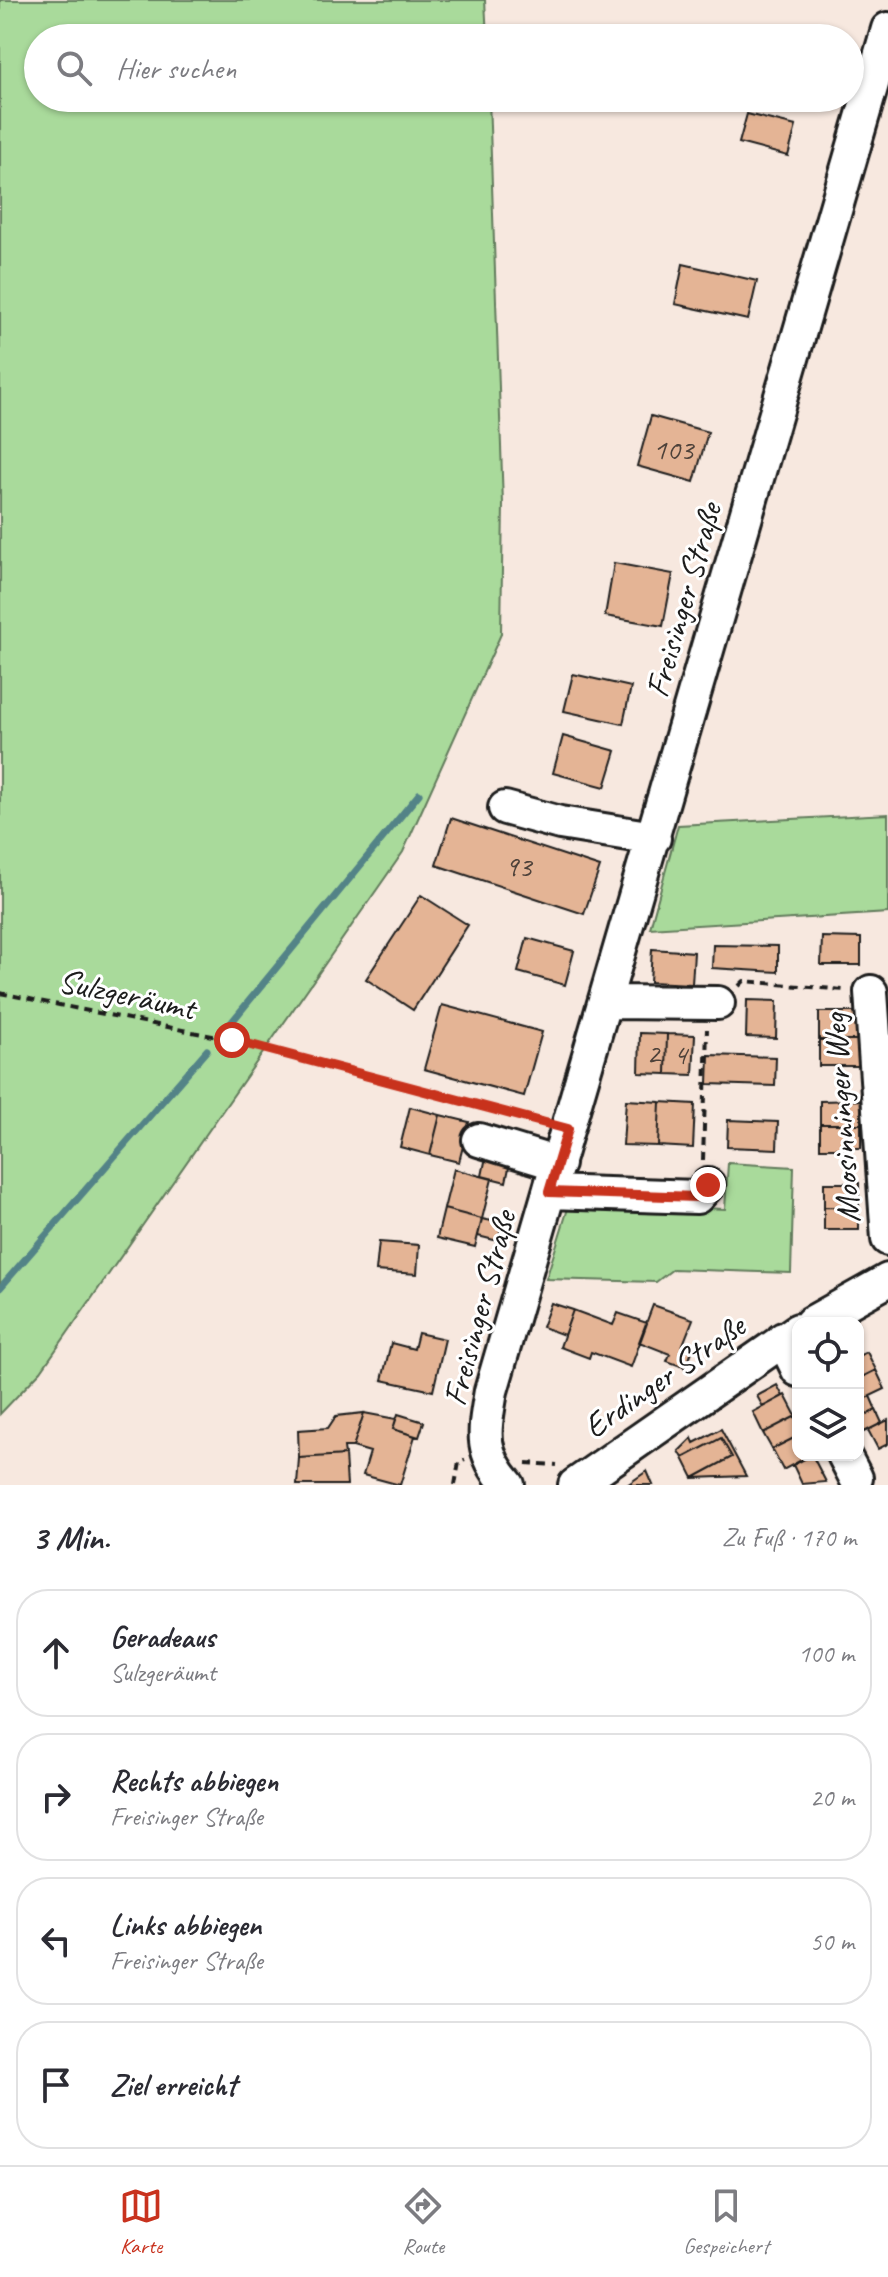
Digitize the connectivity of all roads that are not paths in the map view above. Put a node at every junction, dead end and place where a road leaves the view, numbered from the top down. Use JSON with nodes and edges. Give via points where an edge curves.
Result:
{"nodes":[{"id":1,"x":888,"y":29,"type":"edge"},
{"id":2,"x":864,"y":112,"type":"edge"},
{"id":3,"x":864,"y":112,"type":"edge"},
{"id":4,"x":505,"y":808,"type":"dead end"},
{"id":5,"x":654,"y":838,"type":"junction"},
{"id":6,"x":871,"y":992,"type":"road end"},
{"id":7,"x":606,"y":1002,"type":"junction"},
{"id":8,"x":713,"y":1003,"type":"road end"},
{"id":9,"x":479,"y":1140,"type":"dead end"},
{"id":10,"x":553,"y":1178,"type":"junction"},
{"id":11,"x":708,"y":1185,"type":"road end"},
{"id":12,"x":888,"y":1239,"type":"edge"},
{"id":13,"x":888,"y":1280,"type":"edge"},
{"id":14,"x":822,"y":1317,"type":"edge"},
{"id":15,"x":790,"y":1334,"type":"edge"},
{"id":16,"x":508,"y":1485,"type":"edge"},
{"id":17,"x":575,"y":1485,"type":"edge"}],
"edges":[{"from":1,"to":2,"type":"street","name":"Freisinger Straße"},
{"from":3,"to":5,"type":"street","name":"Freisinger Straße"},
{"from":4,"to":5,"type":"street"},
{"from":5,"to":7,"type":"street","name":"Freisinger Straße"},
{"from":6,"to":12,"type":"street","name":"Moosinninger Weg"},
{"from":7,"to":8,"type":"street"},
{"from":7,"to":10,"type":"street","name":"Freisinger Straße"},
{"from":9,"to":10,"type":"street"},
{"from":10,"to":11,"type":"street","name":"Freisinger Straße","via":[[697,1197]]},
{"from":10,"to":16,"type":"street","name":"Freisinger Straße","via":[[487,1414],[487,1455]]},
{"from":13,"to":14,"type":"street"},
{"from":15,"to":17,"type":"street","name":"Erdinger Straße"}]}
